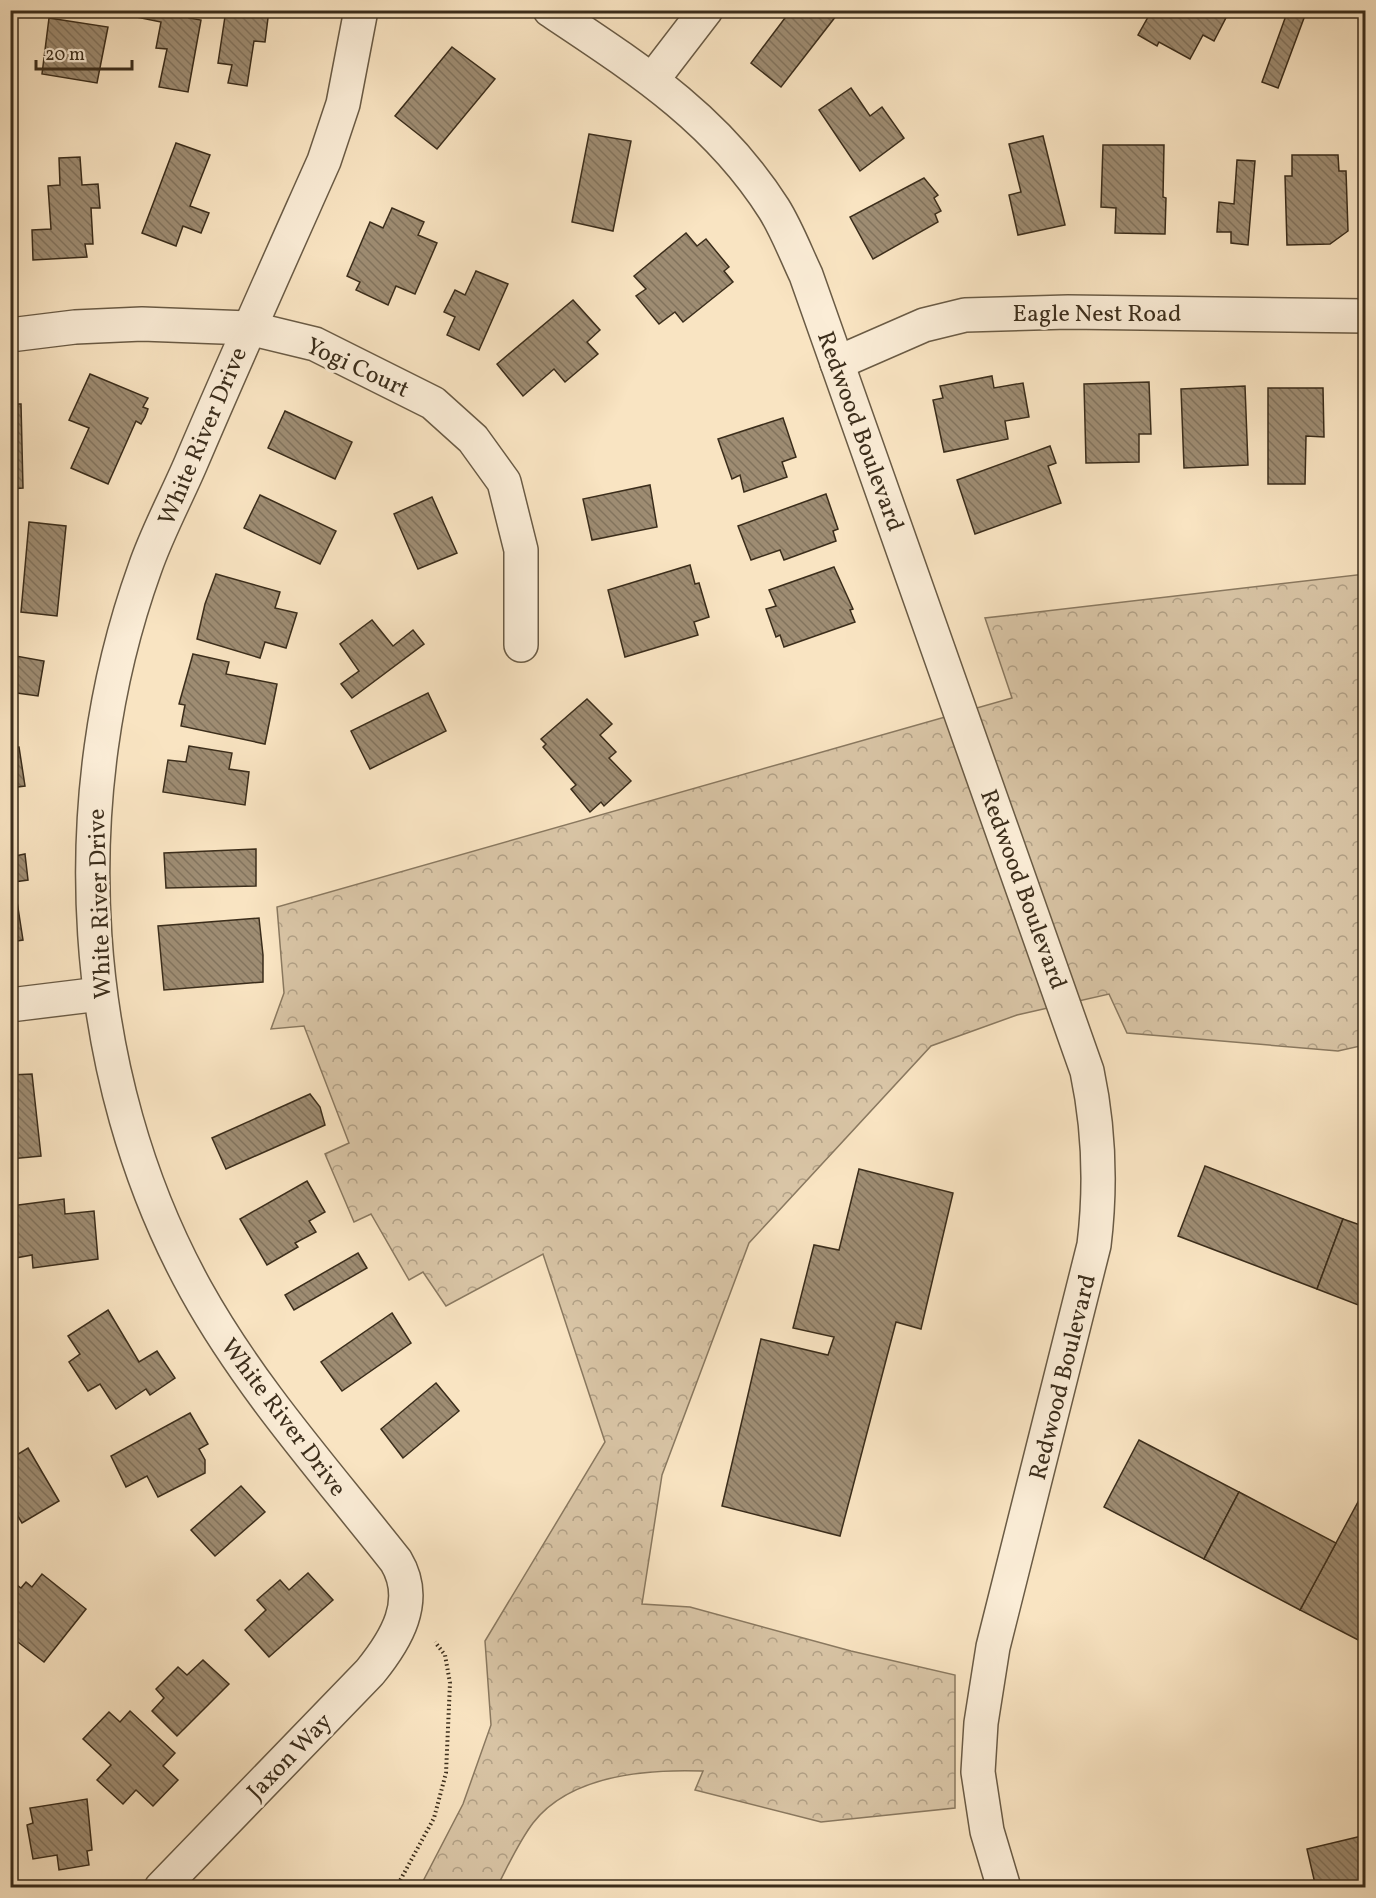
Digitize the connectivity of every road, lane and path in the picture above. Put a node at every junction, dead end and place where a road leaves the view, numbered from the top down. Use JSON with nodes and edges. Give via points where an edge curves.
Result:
{"nodes":[{"id":1,"x":361,"y":10,"type":"edge"},
{"id":2,"x":550,"y":10,"type":"edge"},
{"id":3,"x":706,"y":10,"type":"edge"},
{"id":4,"x":653,"y":79,"type":"junction"},
{"id":5,"x":1365,"y":316,"type":"edge"},
{"id":6,"x":249,"y":327,"type":"junction"},
{"id":7,"x":10,"y":335,"type":"edge"},
{"id":8,"x":837,"y":363,"type":"junction"},
{"id":9,"x":521,"y":645,"type":"dead end"},
{"id":10,"x":100,"y":994,"type":"junction"},
{"id":11,"x":10,"y":1005,"type":"edge"},
{"id":12,"x":404,"y":1616,"type":"joint"},
{"id":13,"x":435,"y":1642,"type":"dead end"},
{"id":14,"x":161,"y":1887,"type":"edge"},
{"id":15,"x":396,"y":1887,"type":"edge"},
{"id":16,"x":1004,"y":1887,"type":"edge"}],
"edges":[{"from":1,"to":6,"type":"street","name":"White River Drive","via":[[343,104],[324,161]]},
{"from":2,"to":4,"type":"street","name":"Redwood Boulevard"},
{"from":3,"to":4,"type":"street"},
{"from":4,"to":8,"type":"street","name":"Redwood Boulevard","via":[[724,142],[775,211],[806,275]]},
{"from":5,"to":8,"type":"street","name":"Eagle Nest Road","via":[[1068,312],[965,315],[924,326]]},
{"from":6,"to":7,"type":"street","name":"Yogi Court","via":[[142,324]]},
{"from":6,"to":9,"type":"street","name":"Yogi Court","via":[[315,344],[408,389],[447,414],[472,439],[504,482],[515,523],[521,550]]},
{"from":6,"to":10,"type":"street","name":"White River Drive","via":[[145,567],[106,707],[93,848]]},
{"from":8,"to":16,"type":"street","name":"Redwood Boulevard","via":[[1079,1043],[1096,1125],[1099,1206],[1094,1245],[993,1647],[981,1723],[978,1772],[987,1831]]},
{"from":10,"to":11,"type":"street"},
{"from":10,"to":12,"type":"street","name":"White River Drive","via":[[114,1074],[147,1180],[178,1254],[229,1346],[265,1399],[396,1561],[404,1574]]},
{"from":12,"to":14,"type":"street","name":"Jaxon Way","via":[[394,1639],[370,1672]]},
{"from":13,"to":15,"type":"path","via":[[445,1655],[450,1683],[446,1773],[435,1818]]}]}
